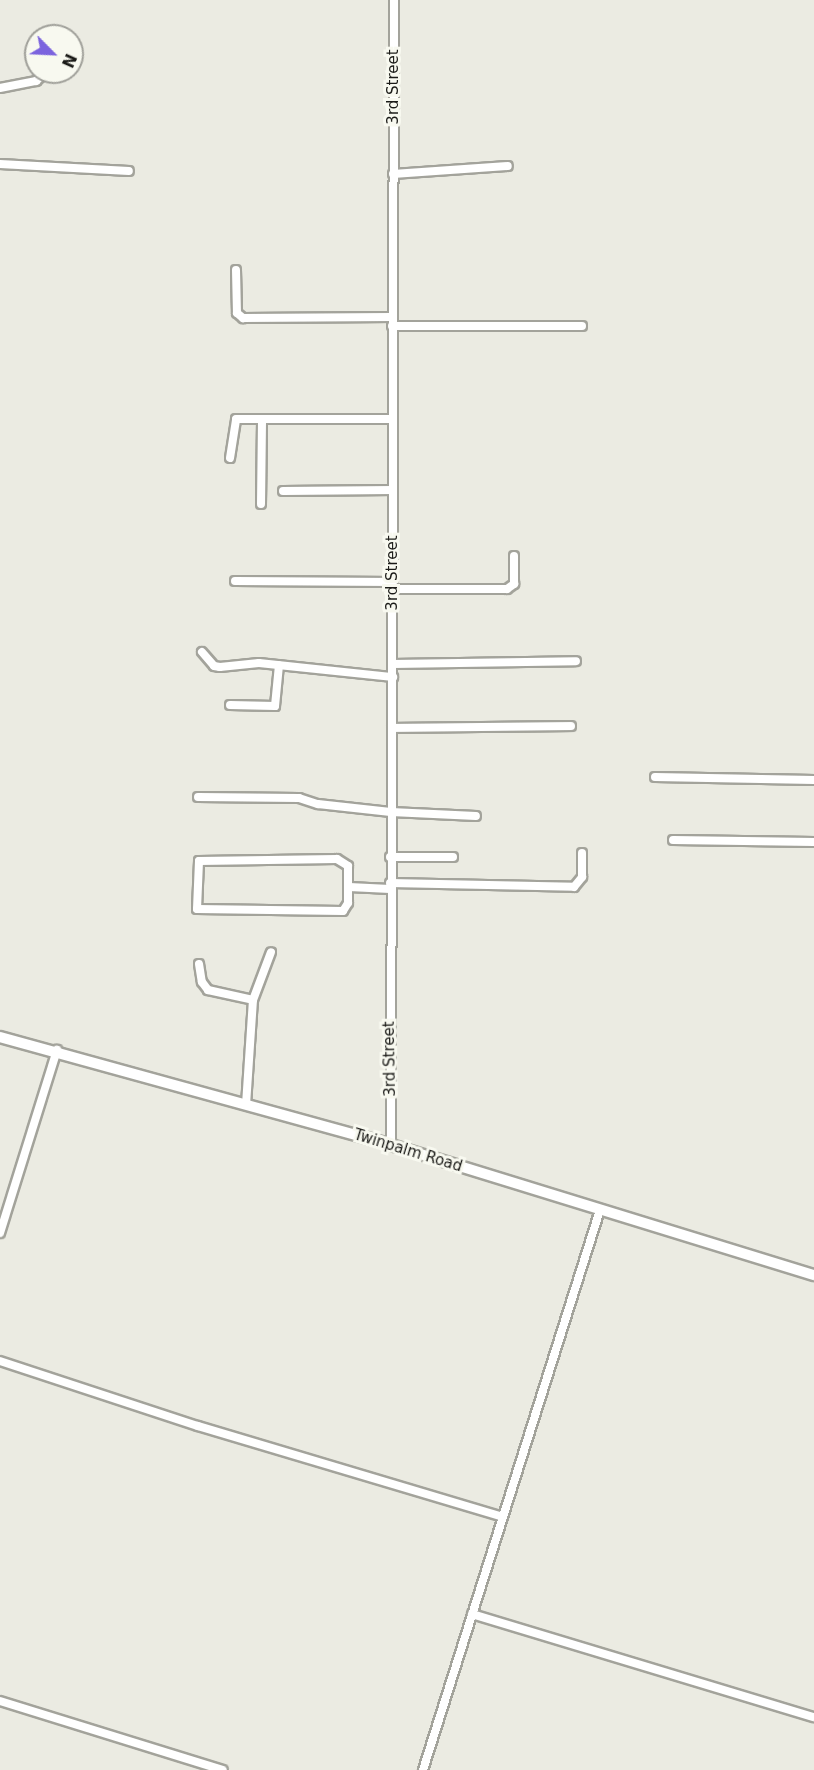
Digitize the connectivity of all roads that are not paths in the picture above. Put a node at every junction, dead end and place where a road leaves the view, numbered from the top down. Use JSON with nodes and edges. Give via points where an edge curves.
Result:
{"nodes":[{"id":1,"x":394,"y":0,"type":"edge"},
{"id":2,"x":24,"y":83,"type":"edge"},
{"id":3,"x":0,"y":88,"type":"edge"},
{"id":4,"x":0,"y":164,"type":"edge"},
{"id":5,"x":508,"y":166,"type":"dead end"},
{"id":6,"x":129,"y":171,"type":"dead end"},
{"id":7,"x":393,"y":174,"type":"junction"},
{"id":8,"x":236,"y":270,"type":"dead end"},
{"id":9,"x":392,"y":321,"type":"junction"},
{"id":10,"x":582,"y":326,"type":"dead end"},
{"id":11,"x":262,"y":420,"type":"junction"},
{"id":12,"x":393,"y":420,"type":"junction"},
{"id":13,"x":230,"y":458,"type":"dead end"},
{"id":14,"x":283,"y":490,"type":"dead end"},
{"id":15,"x":393,"y":490,"type":"junction"},
{"id":16,"x":261,"y":504,"type":"dead end"},
{"id":17,"x":514,"y":556,"type":"dead end"},
{"id":18,"x":235,"y":581,"type":"dead end"},
{"id":19,"x":393,"y":585,"type":"junction"},
{"id":20,"x":202,"y":652,"type":"dead end"},
{"id":21,"x":576,"y":661,"type":"dead end"},
{"id":22,"x":393,"y":664,"type":"junction"},
{"id":23,"x":279,"y":666,"type":"junction"},
{"id":24,"x":393,"y":677,"type":"junction"},
{"id":25,"x":230,"y":705,"type":"dead end"},
{"id":26,"x":571,"y":726,"type":"dead end"},
{"id":27,"x":392,"y":728,"type":"junction"},
{"id":28,"x":655,"y":777,"type":"dead end"},
{"id":29,"x":814,"y":780,"type":"edge"},
{"id":30,"x":198,"y":797,"type":"dead end"},
{"id":31,"x":391,"y":812,"type":"junction"},
{"id":32,"x":476,"y":816,"type":"dead end"},
{"id":33,"x":673,"y":840,"type":"dead end"},
{"id":34,"x":814,"y":842,"type":"edge"},
{"id":35,"x":582,"y":853,"type":"dead end"},
{"id":36,"x":453,"y":856,"type":"dead end"},
{"id":37,"x":390,"y":857,"type":"junction"},
{"id":38,"x":390,"y":886,"type":"junction"},
{"id":39,"x":349,"y":887,"type":"junction"},
{"id":40,"x":271,"y":952,"type":"dead end"},
{"id":41,"x":199,"y":964,"type":"dead end"},
{"id":42,"x":253,"y":1000,"type":"junction"},
{"id":43,"x":0,"y":1036,"type":"edge"},
{"id":44,"x":57,"y":1050,"type":"junction"},
{"id":45,"x":246,"y":1105,"type":"junction"},
{"id":46,"x":391,"y":1145,"type":"junction"},
{"id":47,"x":600,"y":1210,"type":"junction"},
{"id":48,"x":0,"y":1233,"type":"edge"},
{"id":49,"x":814,"y":1275,"type":"edge"},
{"id":50,"x":0,"y":1361,"type":"edge"},
{"id":51,"x":503,"y":1517,"type":"junction"},
{"id":52,"x":472,"y":1614,"type":"junction"},
{"id":53,"x":0,"y":1701,"type":"edge"},
{"id":54,"x":814,"y":1717,"type":"edge"},
{"id":55,"x":223,"y":1770,"type":"edge"},
{"id":56,"x":423,"y":1770,"type":"edge"}],
"edges":[{"from":1,"to":7,"type":"street","name":"3rd Street"},
{"from":2,"to":3,"type":"street"},
{"from":4,"to":6,"type":"street"},
{"from":5,"to":7,"type":"street"},
{"from":7,"to":9,"type":"street","name":"3rd Street"},
{"from":8,"to":9,"type":"street","via":[[237,313],[243,318]]},
{"from":9,"to":10,"type":"street"},
{"from":9,"to":12,"type":"street","name":"3rd Street"},
{"from":11,"to":12,"type":"street"},
{"from":11,"to":13,"type":"street","via":[[234,420]]},
{"from":11,"to":16,"type":"street"},
{"from":12,"to":15,"type":"street","name":"3rd Street"},
{"from":14,"to":15,"type":"street"},
{"from":15,"to":19,"type":"street","name":"3rd Street"},
{"from":17,"to":19,"type":"street","via":[[514,584],[507,589]]},
{"from":18,"to":19,"type":"street"},
{"from":19,"to":22,"type":"street","name":"3rd Street"},
{"from":20,"to":23,"type":"street","via":[[214,666]]},
{"from":21,"to":22,"type":"street"},
{"from":22,"to":24,"type":"street","name":"3rd Street"},
{"from":23,"to":24,"type":"street"},
{"from":23,"to":25,"type":"street","via":[[275,706]]},
{"from":24,"to":27,"type":"street","name":"3rd Street"},
{"from":26,"to":27,"type":"street"},
{"from":27,"to":31,"type":"street","name":"3rd Street"},
{"from":28,"to":29,"type":"street"},
{"from":30,"to":31,"type":"street","via":[[299,798],[318,804]]},
{"from":31,"to":32,"type":"street"},
{"from":31,"to":37,"type":"street","name":"3rd Street"},
{"from":33,"to":34,"type":"street"},
{"from":35,"to":38,"type":"street","via":[[582,877],[574,887]]},
{"from":36,"to":37,"type":"street"},
{"from":37,"to":38,"type":"street","name":"3rd Street"},
{"from":38,"to":39,"type":"street"},
{"from":38,"to":46,"type":"street","name":"3rd Street"},
{"from":39,"to":39,"type":"street","via":[[348,866],[343,860],[203,860],[196,864],[195,904],[200,911],[343,910]]},
{"from":40,"to":42,"type":"street"},
{"from":41,"to":42,"type":"street","via":[[202,982],[208,990]]},
{"from":42,"to":45,"type":"street"},
{"from":43,"to":44,"type":"main road","name":"Twinpalm Road"},
{"from":44,"to":45,"type":"main road","name":"Twinpalm Road"},
{"from":44,"to":48,"type":"street"},
{"from":45,"to":46,"type":"main road","name":"Twinpalm Road"},
{"from":46,"to":47,"type":"main road","name":"Twinpalm Road"},
{"from":47,"to":49,"type":"main road","name":"Twinpalm Road"},
{"from":47,"to":51,"type":"street"},
{"from":50,"to":51,"type":"street","via":[[198,1426]]},
{"from":51,"to":52,"type":"street"},
{"from":52,"to":54,"type":"street"},
{"from":52,"to":56,"type":"street"},
{"from":53,"to":55,"type":"street"}]}
